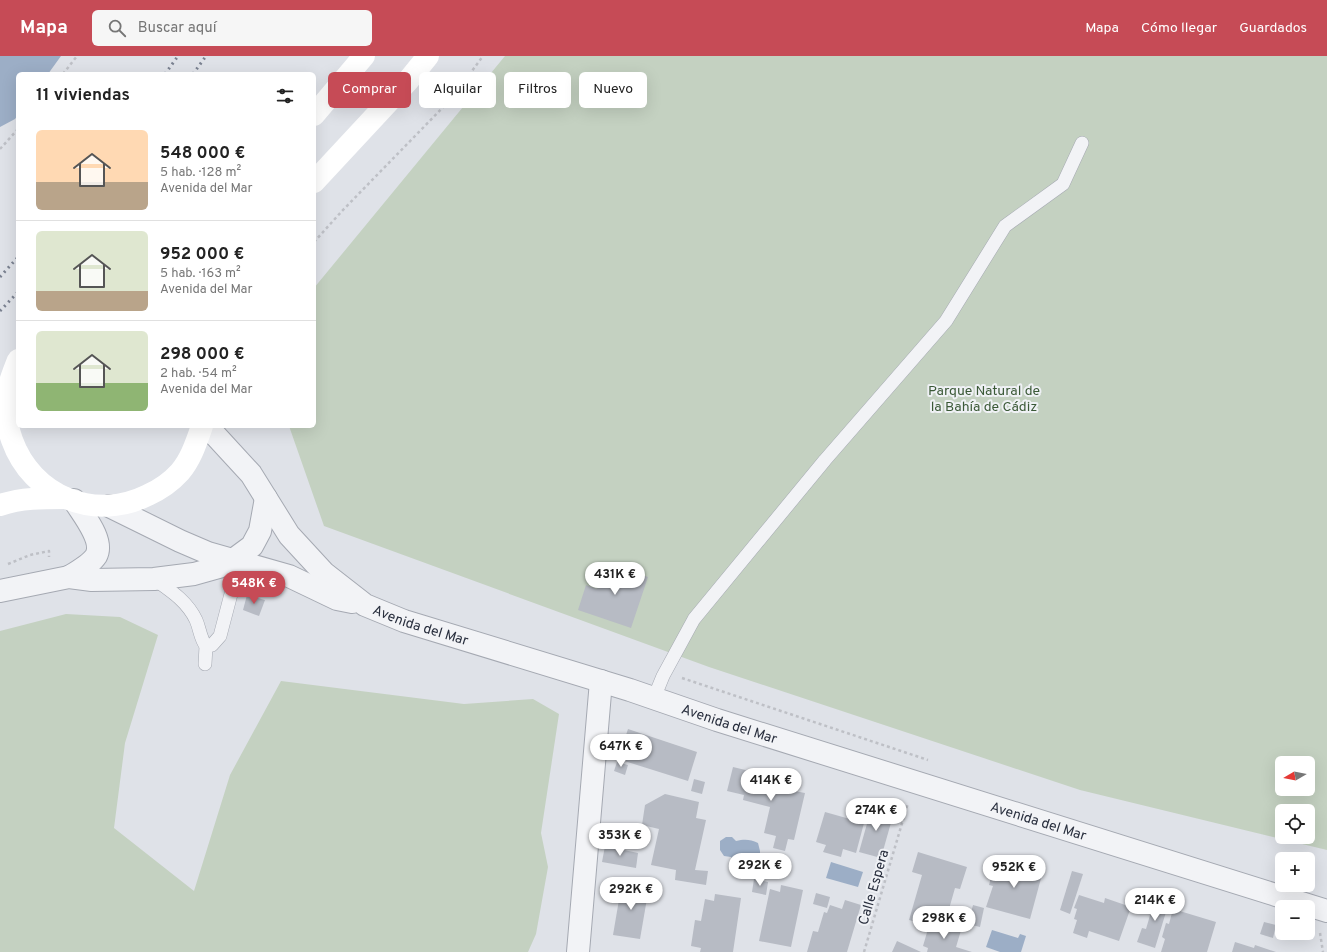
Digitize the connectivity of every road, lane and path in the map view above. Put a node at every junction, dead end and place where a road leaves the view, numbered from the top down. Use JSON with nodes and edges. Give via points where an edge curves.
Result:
{"nodes":[{"id":1,"x":77,"y":56,"type":"edge"},
{"id":2,"x":364,"y":56,"type":"edge"},
{"id":3,"x":428,"y":56,"type":"edge"},
{"id":4,"x":483,"y":56,"type":"edge"},
{"id":5,"x":65,"y":72,"type":"edge"},
{"id":6,"x":316,"y":113,"type":"edge"},
{"id":7,"x":16,"y":131,"type":"edge"},
{"id":8,"x":1082,"y":143,"type":"dead end"},
{"id":9,"x":0,"y":149,"type":"edge"},
{"id":10,"x":316,"y":180,"type":"edge"},
{"id":11,"x":316,"y":240,"type":"edge"},
{"id":12,"x":16,"y":365,"type":"edge"},
{"id":13,"x":3,"y":412,"type":"edge"},
{"id":14,"x":201,"y":428,"type":"edge"},
{"id":15,"x":205,"y":428,"type":"edge"},
{"id":16,"x":266,"y":498,"type":"junction"},
{"id":17,"x":69,"y":499,"type":"junction"},
{"id":18,"x":0,"y":505,"type":"edge"},
{"id":19,"x":109,"y":506,"type":"junction"},
{"id":20,"x":50,"y":559,"type":"dead end"},
{"id":21,"x":233,"y":560,"type":"junction"},
{"id":22,"x":6,"y":565,"type":"dead end"},
{"id":23,"x":260,"y":567,"type":"junction"},
{"id":24,"x":69,"y":577,"type":"junction"},
{"id":25,"x":154,"y":579,"type":"junction"},
{"id":26,"x":0,"y":591,"type":"edge"},
{"id":27,"x":365,"y":605,"type":"junction"},
{"id":28,"x":206,"y":646,"type":"junction"},
{"id":29,"x":205,"y":664,"type":"dead end"},
{"id":30,"x":601,"y":681,"type":"junction"},
{"id":31,"x":654,"y":698,"type":"junction"},
{"id":32,"x":913,"y":782,"type":"junction"},
{"id":33,"x":1327,"y":911,"type":"edge"},
{"id":34,"x":578,"y":952,"type":"edge"},
{"id":35,"x":864,"y":952,"type":"edge"}],
"edges":[{"from":1,"to":5,"type":"path"},
{"from":2,"to":6,"type":"main road"},
{"from":3,"to":10,"type":"main road"},
{"from":4,"to":11,"type":"path","via":[[452,98]]},
{"from":7,"to":9,"type":"path"},
{"from":8,"to":31,"type":"lane","via":[[1063,184],[1005,226],[946,321],[825,460],[694,619]]},
{"from":12,"to":13,"type":"main road","via":[[9,382]]},
{"from":13,"to":17,"type":"main road","via":[[16,452],[29,471],[46,486]]},
{"from":14,"to":19,"type":"main road","via":[[194,450],[179,472],[159,490],[135,502]]},
{"from":15,"to":16,"type":"street","name":"Avenida del Mar","via":[[216,436],[251,474]]},
{"from":16,"to":21,"type":"street","via":[[260,531],[252,546]]},
{"from":16,"to":27,"type":"street","name":"Avenida del Mar","via":[[289,535],[314,563]]},
{"from":17,"to":18,"type":"main road","via":[[35,498]]},
{"from":17,"to":19,"type":"main road","via":[[87,505]]},
{"from":17,"to":24,"type":"street","via":[[94,531],[98,543],[96,556]]},
{"from":19,"to":21,"type":"street","via":[[180,541]]},
{"from":20,"to":22,"type":"path","via":[[49,551],[30,555]]},
{"from":21,"to":23,"type":"street"},
{"from":21,"to":25,"type":"street","via":[[194,574]]},
{"from":23,"to":27,"type":"street","via":[[289,576],[337,599]]},
{"from":23,"to":28,"type":"lane","via":[[230,594],[220,636],[212,645]]},
{"from":24,"to":25,"type":"street","via":[[92,580]]},
{"from":24,"to":26,"type":"street"},
{"from":25,"to":28,"type":"lane","via":[[179,597],[191,610],[201,640]]},
{"from":27,"to":30,"type":"street","name":"Avenida del Mar","via":[[404,621]]},
{"from":28,"to":29,"type":"lane"},
{"from":30,"to":31,"type":"street","name":"Avenida del Mar"},
{"from":30,"to":34,"type":"street"},
{"from":31,"to":32,"type":"street","name":"Avenida del Mar"},
{"from":32,"to":33,"type":"street","name":"Avenida del Mar"},
{"from":32,"to":35,"type":"path","name":"Calle Espera"}]}
